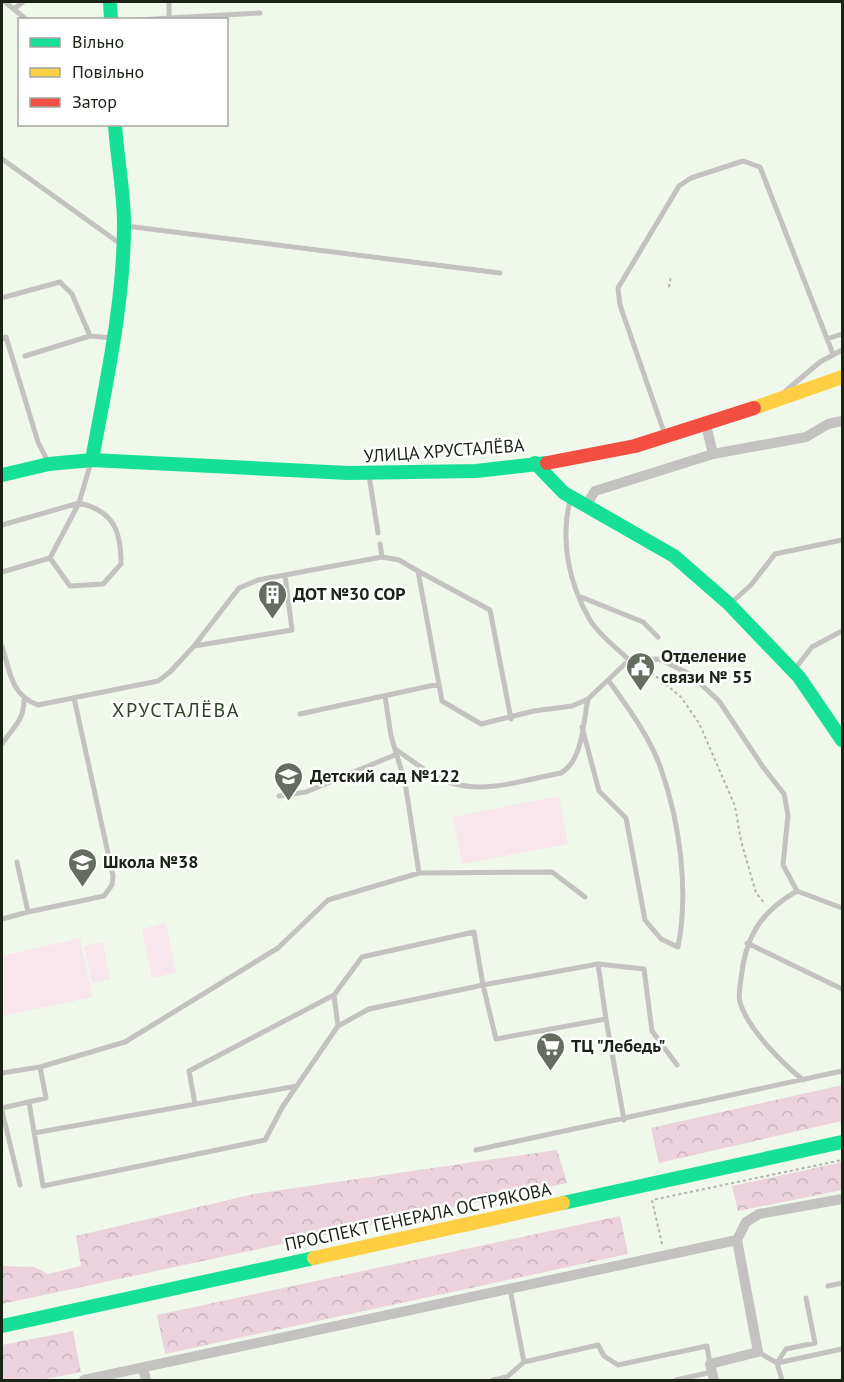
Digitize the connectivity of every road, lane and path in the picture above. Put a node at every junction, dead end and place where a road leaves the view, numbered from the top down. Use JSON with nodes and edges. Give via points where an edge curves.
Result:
{"nodes":[{"id":1,"x":5,"y":2,"type":"edge"},
{"id":2,"x":23,"y":2,"type":"edge"},
{"id":3,"x":110,"y":2,"type":"edge"},
{"id":4,"x":169,"y":2,"type":"edge"},
{"id":5,"x":15,"y":8,"type":"junction"},
{"id":6,"x":260,"y":13,"type":"dead end"},
{"id":7,"x":25,"y":18,"type":"edge"},
{"id":8,"x":111,"y":18,"type":"edge"},
{"id":9,"x":169,"y":18,"type":"edge"},
{"id":10,"x":115,"y":126,"type":"edge"},
{"id":11,"x":2,"y":159,"type":"edge"},
{"id":12,"x":124,"y":226,"type":"junction"},
{"id":13,"x":123,"y":246,"type":"junction"},
{"id":14,"x":500,"y":273,"type":"dead end"},
{"id":15,"x":671,"y":276,"type":"dead end"},
{"id":16,"x":669,"y":287,"type":"dead end"},
{"id":17,"x":5,"y":297,"type":"dead end"},
{"id":18,"x":843,"y":334,"type":"edge"},
{"id":19,"x":90,"y":336,"type":"junction"},
{"id":20,"x":113,"y":338,"type":"junction"},
{"id":21,"x":2,"y":339,"type":"edge"},
{"id":22,"x":827,"y":339,"type":"junction"},
{"id":23,"x":843,"y":350,"type":"edge"},
{"id":24,"x":833,"y":354,"type":"junction"},
{"id":25,"x":25,"y":356,"type":"dead end"},
{"id":26,"x":843,"y":377,"type":"edge"},
{"id":27,"x":774,"y":400,"type":"junction"},
{"id":28,"x":843,"y":421,"type":"edge"},
{"id":29,"x":706,"y":425,"type":"junction"},
{"id":30,"x":666,"y":436,"type":"junction"},
{"id":31,"x":713,"y":454,"type":"junction"},
{"id":32,"x":92,"y":460,"type":"junction"},
{"id":33,"x":536,"y":463,"type":"junction"},
{"id":34,"x":49,"y":464,"type":"junction"},
{"id":35,"x":2,"y":475,"type":"edge"},
{"id":36,"x":369,"y":475,"type":"junction"},
{"id":37,"x":570,"y":498,"type":"junction"},
{"id":38,"x":80,"y":503,"type":"junction"},
{"id":39,"x":585,"y":507,"type":"junction"},
{"id":40,"x":2,"y":525,"type":"edge"},
{"id":41,"x":378,"y":533,"type":"dead end"},
{"id":42,"x":843,"y":540,"type":"edge"},
{"id":43,"x":380,"y":544,"type":"dead end"},
{"id":44,"x":382,"y":557,"type":"junction"},
{"id":45,"x":50,"y":558,"type":"junction"},
{"id":46,"x":418,"y":571,"type":"junction"},
{"id":47,"x":2,"y":572,"type":"edge"},
{"id":48,"x":285,"y":575,"type":"junction"},
{"id":49,"x":581,"y":597,"type":"junction"},
{"id":50,"x":730,"y":604,"type":"junction"},
{"id":51,"x":843,"y":631,"type":"edge"},
{"id":52,"x":658,"y":637,"type":"dead end"},
{"id":53,"x":2,"y":646,"type":"edge"},
{"id":54,"x":194,"y":646,"type":"junction"},
{"id":55,"x":629,"y":660,"type":"junction"},
{"id":56,"x":639,"y":660,"type":"junction"},
{"id":57,"x":794,"y":670,"type":"junction"},
{"id":58,"x":609,"y":681,"type":"junction"},
{"id":59,"x":439,"y":684,"type":"junction"},
{"id":60,"x":385,"y":696,"type":"junction"},
{"id":61,"x":74,"y":698,"type":"junction"},
{"id":62,"x":588,"y":699,"type":"junction"},
{"id":63,"x":24,"y":700,"type":"junction"},
{"id":64,"x":300,"y":714,"type":"dead end"},
{"id":65,"x":511,"y":719,"type":"junction"},
{"id":66,"x":582,"y":727,"type":"junction"},
{"id":67,"x":842,"y":737,"type":"edge"},
{"id":68,"x":2,"y":744,"type":"edge"},
{"id":69,"x":396,"y":751,"type":"junction"},
{"id":70,"x":279,"y":796,"type":"dead end"},
{"id":71,"x":17,"y":862,"type":"dead end"},
{"id":72,"x":420,"y":873,"type":"junction"},
{"id":73,"x":797,"y":891,"type":"junction"},
{"id":74,"x":585,"y":897,"type":"dead end"},
{"id":75,"x":843,"y":908,"type":"edge"},
{"id":76,"x":771,"y":909,"type":"junction"},
{"id":77,"x":28,"y":912,"type":"junction"},
{"id":78,"x":2,"y":919,"type":"edge"},
{"id":79,"x":747,"y":943,"type":"junction"},
{"id":80,"x":598,"y":964,"type":"junction"},
{"id":81,"x":483,"y":985,"type":"junction"},
{"id":82,"x":843,"y":989,"type":"edge"},
{"id":83,"x":334,"y":995,"type":"junction"},
{"id":84,"x":606,"y":1019,"type":"junction"},
{"id":85,"x":338,"y":1026,"type":"junction"},
{"id":86,"x":677,"y":1065,"type":"dead end"},
{"id":87,"x":40,"y":1067,"type":"junction"},
{"id":88,"x":843,"y":1071,"type":"edge"},
{"id":89,"x":2,"y":1073,"type":"edge"},
{"id":90,"x":803,"y":1080,"type":"junction"},
{"id":91,"x":297,"y":1086,"type":"junction"},
{"id":92,"x":29,"y":1102,"type":"junction"},
{"id":93,"x":195,"y":1104,"type":"junction"},
{"id":94,"x":2,"y":1109,"type":"edge"},
{"id":95,"x":624,"y":1120,"type":"junction"},
{"id":96,"x":34,"y":1133,"type":"junction"},
{"id":97,"x":843,"y":1142,"type":"edge"},
{"id":98,"x":476,"y":1150,"type":"dead end"},
{"id":99,"x":843,"y":1160,"type":"edge"},
{"id":100,"x":20,"y":1185,"type":"dead end"},
{"id":101,"x":843,"y":1199,"type":"edge"},
{"id":102,"x":737,"y":1240,"type":"junction"},
{"id":103,"x":665,"y":1256,"type":"junction"},
{"id":104,"x":843,"y":1283,"type":"edge"},
{"id":105,"x":828,"y":1286,"type":"dead end"},
{"id":106,"x":510,"y":1289,"type":"junction"},
{"id":107,"x":806,"y":1298,"type":"dead end"},
{"id":108,"x":2,"y":1326,"type":"edge"},
{"id":109,"x":843,"y":1349,"type":"edge"},
{"id":110,"x":758,"y":1352,"type":"junction"},
{"id":111,"x":524,"y":1362,"type":"junction"},
{"id":112,"x":777,"y":1363,"type":"junction"},
{"id":113,"x":143,"y":1368,"type":"junction"},
{"id":114,"x":712,"y":1372,"type":"edge"},
{"id":115,"x":84,"y":1380,"type":"edge"},
{"id":116,"x":147,"y":1380,"type":"edge"},
{"id":117,"x":492,"y":1380,"type":"edge"},
{"id":118,"x":675,"y":1380,"type":"edge"},
{"id":119,"x":782,"y":1380,"type":"edge"}],
"edges":[{"from":1,"to":5,"type":"lane"},
{"from":2,"to":5,"type":"lane"},
{"from":3,"to":8,"type":"main road"},
{"from":4,"to":9,"type":"lane"},
{"from":5,"to":7,"type":"lane"},
{"from":6,"to":9,"type":"lane"},
{"from":10,"to":12,"type":"main road"},
{"from":11,"to":13,"type":"lane"},
{"from":12,"to":13,"type":"main road"},
{"from":12,"to":14,"type":"lane"},
{"from":13,"to":20,"type":"main road"},
{"from":15,"to":16,"type":"path"},
{"from":17,"to":19,"type":"lane","via":[[60,282],[72,294]]},
{"from":18,"to":22,"type":"lane"},
{"from":19,"to":20,"type":"lane"},
{"from":19,"to":25,"type":"lane"},
{"from":20,"to":32,"type":"main road"},
{"from":21,"to":34,"type":"lane","via":[[6,337],[38,442]]},
{"from":22,"to":24,"type":"lane"},
{"from":22,"to":30,"type":"lane","via":[[760,167],[743,161],[684,181],[618,288],[620,305]]},
{"from":23,"to":24,"type":"lane"},
{"from":24,"to":27,"type":"lane"},
{"from":26,"to":27,"type":"main road","name":"УЛИЦА ХРУСТАЛЁВА"},
{"from":27,"to":29,"type":"main road","name":"УЛИЦА ХРУСТАЛЁВА"},
{"from":28,"to":31,"type":"street","via":[[828,424],[806,437]]},
{"from":29,"to":30,"type":"main road","name":"УЛИЦА ХРУСТАЛЁВА"},
{"from":29,"to":31,"type":"street"},
{"from":30,"to":33,"type":"main road","name":"УЛИЦА ХРУСТАЛЁВА","via":[[604,453]]},
{"from":31,"to":39,"type":"street","via":[[596,491]]},
{"from":32,"to":34,"type":"main road","name":"УЛИЦА ХРУСТАЛЁВА"},
{"from":32,"to":36,"type":"main road","name":"УЛИЦА ХРУСТАЛЁВА"},
{"from":32,"to":38,"type":"lane"},
{"from":33,"to":36,"type":"main road","name":"УЛИЦА ХРУСТАЛЁВА"},
{"from":33,"to":37,"type":"main road","via":[[548,482]]},
{"from":34,"to":35,"type":"main road","name":"УЛИЦА ХРУСТАЛЁВА"},
{"from":36,"to":41,"type":"lane"},
{"from":37,"to":39,"type":"main road"},
{"from":37,"to":49,"type":"lane","via":[[566,514],[567,566]]},
{"from":38,"to":40,"type":"lane"},
{"from":38,"to":45,"type":"lane"},
{"from":38,"to":45,"type":"lane","via":[[95,507],[113,522],[121,538],[121,564],[103,584],[70,586]]},
{"from":39,"to":50,"type":"main road","via":[[674,556]]},
{"from":42,"to":50,"type":"lane","via":[[775,554]]},
{"from":43,"to":44,"type":"lane"},
{"from":44,"to":46,"type":"lane","via":[[399,560]]},
{"from":44,"to":48,"type":"lane"},
{"from":45,"to":47,"type":"lane"},
{"from":46,"to":59,"type":"lane"},
{"from":46,"to":65,"type":"lane","via":[[490,610]]},
{"from":48,"to":54,"type":"lane","via":[[239,588]]},
{"from":48,"to":54,"type":"lane","via":[[292,630]]},
{"from":49,"to":52,"type":"lane","via":[[643,622]]},
{"from":49,"to":55,"type":"lane","via":[[591,621]]},
{"from":50,"to":57,"type":"main road"},
{"from":51,"to":57,"type":"lane","via":[[812,647]]},
{"from":53,"to":63,"type":"lane","via":[[15,686]]},
{"from":54,"to":61,"type":"lane","via":[[158,681]]},
{"from":55,"to":56,"type":"lane"},
{"from":55,"to":58,"type":"lane"},
{"from":56,"to":73,"type":"lane","via":[[658,659],[690,674],[720,701],[784,794],[788,815],[783,865]]},
{"from":56,"to":76,"type":"path","via":[[681,697],[699,723],[735,806],[756,893]]},
{"from":57,"to":67,"type":"main road"},
{"from":58,"to":62,"type":"lane"},
{"from":58,"to":66,"type":"lane","via":[[639,725],[661,768],[679,842],[682,924],[678,947],[661,939],[645,920],[626,818],[599,791]]},
{"from":59,"to":60,"type":"lane"},
{"from":59,"to":65,"type":"lane","via":[[442,701],[482,724]]},
{"from":60,"to":64,"type":"lane"},
{"from":60,"to":69,"type":"lane"},
{"from":61,"to":63,"type":"lane","via":[[38,705]]},
{"from":61,"to":77,"type":"lane","via":[[112,885],[104,896]]},
{"from":62,"to":65,"type":"lane"},
{"from":62,"to":66,"type":"lane"},
{"from":63,"to":68,"type":"lane","via":[[20,723]]},
{"from":66,"to":69,"type":"lane","via":[[571,767],[561,773],[475,788],[433,775]]},
{"from":69,"to":70,"type":"lane","via":[[306,792]]},
{"from":69,"to":72,"type":"lane"},
{"from":71,"to":77,"type":"lane"},
{"from":72,"to":74,"type":"lane","via":[[552,872]]},
{"from":72,"to":87,"type":"lane","via":[[328,900],[278,948],[125,1042]]},
{"from":73,"to":75,"type":"lane"},
{"from":73,"to":76,"type":"lane"},
{"from":76,"to":79,"type":"lane"},
{"from":77,"to":78,"type":"lane"},
{"from":79,"to":82,"type":"lane"},
{"from":79,"to":90,"type":"lane","via":[[739,1001],[750,1023],[784,1065]]},
{"from":80,"to":81,"type":"lane"},
{"from":80,"to":84,"type":"lane"},
{"from":80,"to":86,"type":"lane","via":[[644,969],[652,1031]]},
{"from":81,"to":83,"type":"lane","via":[[474,932],[362,957]]},
{"from":81,"to":84,"type":"lane","via":[[496,1039]]},
{"from":81,"to":85,"type":"lane","via":[[369,1009]]},
{"from":83,"to":85,"type":"lane"},
{"from":83,"to":93,"type":"lane","via":[[189,1071]]},
{"from":84,"to":95,"type":"lane"},
{"from":85,"to":91,"type":"lane"},
{"from":87,"to":89,"type":"lane"},
{"from":87,"to":92,"type":"lane","via":[[46,1098]]},
{"from":88,"to":90,"type":"lane"},
{"from":90,"to":95,"type":"lane"},
{"from":91,"to":93,"type":"lane"},
{"from":91,"to":96,"type":"lane","via":[[264,1140],[43,1186]]},
{"from":92,"to":94,"type":"lane"},
{"from":92,"to":96,"type":"lane"},
{"from":93,"to":96,"type":"lane"},
{"from":94,"to":100,"type":"lane"},
{"from":95,"to":98,"type":"lane"},
{"from":97,"to":108,"type":"main road","name":"ПРОСПЕКТ ГЕНЕРАЛА ОСТРЯКОВА"},
{"from":99,"to":103,"type":"path","via":[[652,1200]]},
{"from":101,"to":102,"type":"street","via":[[759,1214],[746,1222]]},
{"from":102,"to":103,"type":"street"},
{"from":102,"to":110,"type":"street"},
{"from":103,"to":106,"type":"street"},
{"from":104,"to":105,"type":"lane"},
{"from":106,"to":111,"type":"lane"},
{"from":106,"to":113,"type":"street"},
{"from":107,"to":112,"type":"lane","via":[[815,1343],[786,1349]]},
{"from":109,"to":112,"type":"lane"},
{"from":110,"to":112,"type":"lane"},
{"from":110,"to":114,"type":"street"},
{"from":111,"to":114,"type":"lane","via":[[598,1345],[604,1356],[618,1365],[707,1346]]},
{"from":111,"to":117,"type":"lane","via":[[507,1377]]},
{"from":112,"to":119,"type":"lane"},
{"from":113,"to":115,"type":"street"},
{"from":113,"to":116,"type":"street"},
{"from":114,"to":118,"type":"lane"}]}
